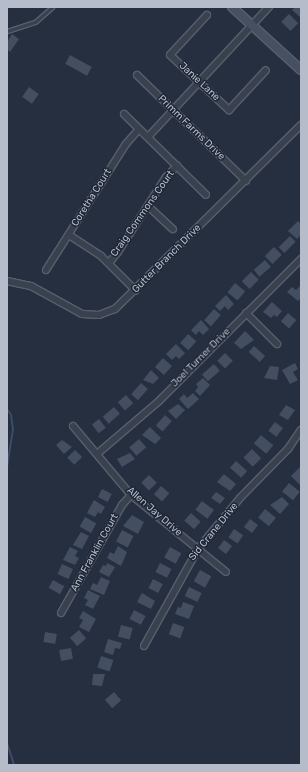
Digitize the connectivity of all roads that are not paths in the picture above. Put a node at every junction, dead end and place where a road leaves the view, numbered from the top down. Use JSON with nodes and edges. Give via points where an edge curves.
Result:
{"nodes":[{"id":1,"x":52,"y":7,"type":"edge"},
{"id":2,"x":232,"y":7,"type":"edge"},
{"id":3,"x":269,"y":7,"type":"edge"},
{"id":4,"x":207,"y":15,"type":"dead end"},
{"id":5,"x":253,"y":24,"type":"junction"},
{"id":6,"x":7,"y":31,"type":"edge"},
{"id":7,"x":290,"y":61,"type":"junction"},
{"id":8,"x":266,"y":70,"type":"dead end"},
{"id":9,"x":301,"y":70,"type":"edge"},
{"id":10,"x":137,"y":75,"type":"dead end"},
{"id":11,"x":301,"y":78,"type":"edge"},
{"id":12,"x":199,"y":82,"type":"junction"},
{"id":13,"x":173,"y":109,"type":"junction"},
{"id":14,"x":124,"y":114,"type":"dead end"},
{"id":15,"x":301,"y":125,"type":"edge"},
{"id":16,"x":139,"y":129,"type":"junction"},
{"id":17,"x":148,"y":137,"type":"junction"},
{"id":18,"x":177,"y":166,"type":"junction"},
{"id":19,"x":246,"y":181,"type":"junction"},
{"id":20,"x":206,"y":195,"type":"dead end"},
{"id":21,"x":148,"y":206,"type":"junction"},
{"id":22,"x":173,"y":229,"type":"dead end"},
{"id":23,"x":69,"y":235,"type":"junction"},
{"id":24,"x":301,"y":259,"type":"edge"},
{"id":25,"x":109,"y":263,"type":"junction"},
{"id":26,"x":46,"y":270,"type":"dead end"},
{"id":27,"x":7,"y":281,"type":"edge"},
{"id":28,"x":136,"y":290,"type":"junction"},
{"id":29,"x":246,"y":314,"type":"junction"},
{"id":30,"x":277,"y":344,"type":"dead end"},
{"id":31,"x":73,"y":426,"type":"dead end"},
{"id":32,"x":301,"y":430,"type":"edge"},
{"id":33,"x":97,"y":454,"type":"junction"},
{"id":34,"x":131,"y":495,"type":"junction"},
{"id":35,"x":198,"y":549,"type":"junction"},
{"id":36,"x":226,"y":572,"type":"dead end"},
{"id":37,"x":61,"y":613,"type":"dead end"},
{"id":38,"x":144,"y":646,"type":"dead end"}],
"edges":[{"from":1,"to":6,"type":"lane","via":[[35,22]]},
{"from":2,"to":5,"type":"main road"},
{"from":3,"to":5,"type":"street"},
{"from":4,"to":12,"type":"street","name":"Janie Lane","via":[[170,56]]},
{"from":5,"to":7,"type":"main road"},
{"from":5,"to":12,"type":"street"},
{"from":7,"to":9,"type":"main road"},
{"from":7,"to":11,"type":"main road"},
{"from":8,"to":12,"type":"street","name":"Janie Lane","via":[[229,110]]},
{"from":10,"to":13,"type":"street","name":"Primm Farms Drive"},
{"from":12,"to":13,"type":"street"},
{"from":13,"to":17,"type":"street"},
{"from":13,"to":19,"type":"street","name":"Primm Farms Drive"},
{"from":14,"to":16,"type":"street"},
{"from":15,"to":19,"type":"street","name":"Gutter Branch Drive"},
{"from":16,"to":17,"type":"street"},
{"from":16,"to":23,"type":"street","name":"Coretha Court","via":[[126,144]]},
{"from":17,"to":18,"type":"street"},
{"from":18,"to":20,"type":"street"},
{"from":18,"to":21,"type":"street","name":"Craig Commons Court","via":[[166,177]]},
{"from":19,"to":28,"type":"street","name":"Gutter Branch Drive"},
{"from":21,"to":22,"type":"street"},
{"from":21,"to":25,"type":"street","name":"Craig Commons Court"},
{"from":23,"to":25,"type":"street"},
{"from":23,"to":26,"type":"street","name":"Coretha Court"},
{"from":24,"to":29,"type":"street","name":"Joel Turner Drive"},
{"from":25,"to":28,"type":"street"},
{"from":27,"to":28,"type":"street","name":"Gutter Branch Drive","via":[[31,286],[72,310],[88,315],[99,315],[115,310]]},
{"from":29,"to":30,"type":"street"},
{"from":29,"to":33,"type":"street","name":"Joel Turner Drive","via":[[154,405]]},
{"from":31,"to":33,"type":"street","name":"Allen Jay Drive"},
{"from":32,"to":35,"type":"street","name":"Sid Crane Drive","via":[[288,449],[240,498]]},
{"from":33,"to":34,"type":"street","name":"Allen Jay Drive"},
{"from":34,"to":35,"type":"street","name":"Allen Jay Drive"},
{"from":34,"to":37,"type":"street","name":"Ann Franklin Court","via":[[122,505]]},
{"from":35,"to":36,"type":"street","name":"Allen Jay Drive"},
{"from":35,"to":38,"type":"street","name":"Sid Crane Drive"}]}
